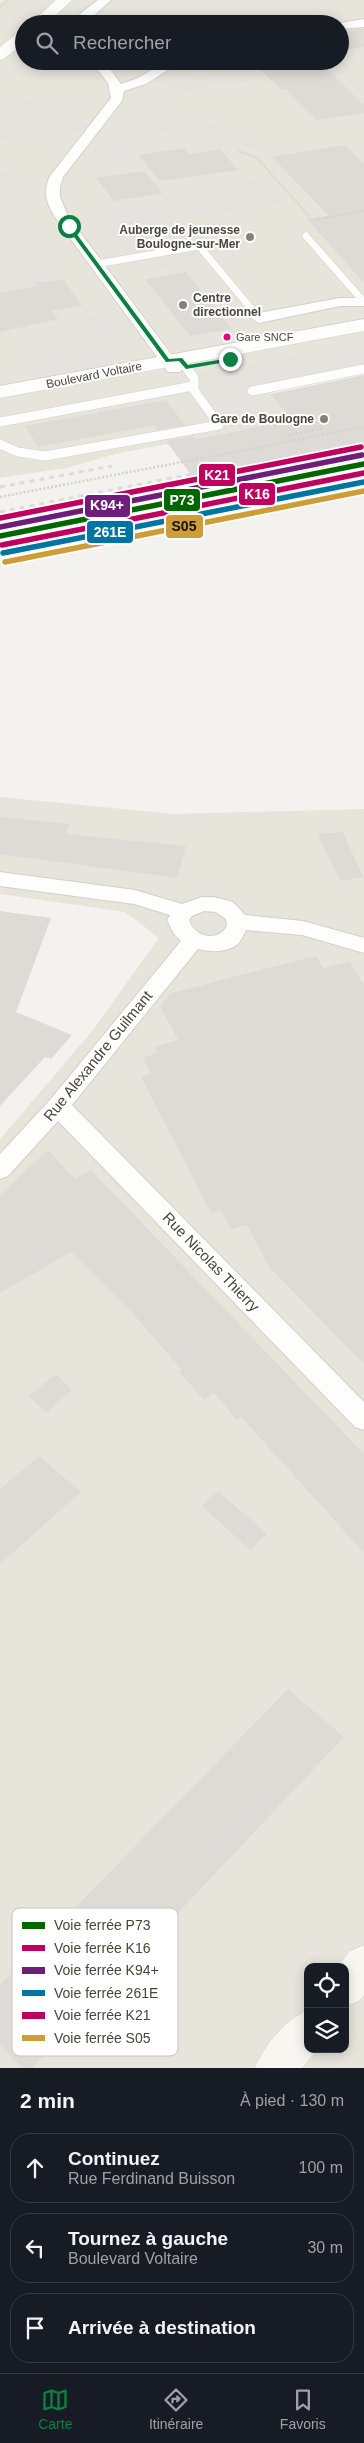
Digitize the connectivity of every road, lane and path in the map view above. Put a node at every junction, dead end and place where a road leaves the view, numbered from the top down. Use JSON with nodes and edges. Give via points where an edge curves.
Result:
{"nodes":[{"id":1,"x":9,"y":0,"type":"edge"},
{"id":2,"x":65,"y":0,"type":"edge"},
{"id":3,"x":105,"y":0,"type":"edge"},
{"id":4,"x":0,"y":7,"type":"edge"},
{"id":5,"x":48,"y":15,"type":"edge"},
{"id":6,"x":86,"y":15,"type":"edge"},
{"id":7,"x":364,"y":22,"type":"edge"},
{"id":8,"x":349,"y":24,"type":"edge"},
{"id":9,"x":15,"y":42,"type":"edge"},
{"id":10,"x":0,"y":55,"type":"edge"},
{"id":11,"x":104,"y":70,"type":"edge"},
{"id":12,"x":160,"y":70,"type":"edge"},
{"id":13,"x":118,"y":89,"type":"junction"},
{"id":14,"x":238,"y":151,"type":"dead end"},
{"id":15,"x":364,"y":211,"type":"edge"},
{"id":16,"x":306,"y":236,"type":"dead end"},
{"id":17,"x":97,"y":264,"type":"junction"},
{"id":18,"x":364,"y":302,"type":"edge"},
{"id":19,"x":259,"y":318,"type":"joint"},
{"id":20,"x":364,"y":325,"type":"edge"},
{"id":21,"x":364,"y":335,"type":"edge"},
{"id":22,"x":177,"y":364,"type":"junction"},
{"id":23,"x":364,"y":369,"type":"edge"},
{"id":24,"x":192,"y":386,"type":"junction"},
{"id":25,"x":252,"y":391,"type":"dead end"},
{"id":26,"x":0,"y":392,"type":"edge"},
{"id":27,"x":0,"y":401,"type":"edge"},
{"id":28,"x":0,"y":422,"type":"edge"},
{"id":29,"x":364,"y":427,"type":"edge"},
{"id":30,"x":323,"y":428,"type":"dead end"},
{"id":31,"x":291,"y":441,"type":"junction"},
{"id":32,"x":0,"y":444,"type":"edge"},
{"id":33,"x":364,"y":450,"type":"edge"},
{"id":34,"x":338,"y":452,"type":"dead end"},
{"id":35,"x":310,"y":461,"type":"junction"},
{"id":36,"x":364,"y":468,"type":"edge"},
{"id":37,"x":355,"y":474,"type":"dead end"},
{"id":38,"x":318,"y":479,"type":"junction"},
{"id":39,"x":0,"y":497,"type":"edge"},
{"id":40,"x":0,"y":521,"type":"edge"},
{"id":41,"x":0,"y":544,"type":"edge"},
{"id":42,"x":0,"y":879,"type":"edge"},
{"id":43,"x":184,"y":912,"type":"junction"},
{"id":44,"x":238,"y":922,"type":"junction"},
{"id":45,"x":193,"y":940,"type":"junction"},
{"id":46,"x":364,"y":946,"type":"edge"},
{"id":47,"x":58,"y":1106,"type":"junction"},
{"id":48,"x":0,"y":1170,"type":"edge"},
{"id":49,"x":364,"y":1419,"type":"edge"},
{"id":50,"x":364,"y":1965,"type":"edge"},
{"id":51,"x":349,"y":1982,"type":"edge"},
{"id":52,"x":304,"y":2035,"type":"edge"},
{"id":53,"x":275,"y":2068,"type":"edge"}],
"edges":[{"from":1,"to":4,"type":"path"},
{"from":2,"to":5,"type":"street"},
{"from":3,"to":6,"type":"street"},
{"from":7,"to":8,"type":"street"},
{"from":9,"to":10,"type":"street"},
{"from":11,"to":13,"type":"street"},
{"from":12,"to":13,"type":"street"},
{"from":13,"to":17,"type":"street","via":[[113,106],[57,176],[51,190],[62,217]]},
{"from":14,"to":15,"type":"path","via":[[256,157],[313,220]]},
{"from":16,"to":18,"type":"lane"},
{"from":17,"to":19,"type":"lane","via":[[199,246]]},
{"from":17,"to":22,"type":"street"},
{"from":18,"to":19,"type":"street","via":[[340,302]]},
{"from":20,"to":22,"type":"street","name":"Boulevard Voltaire"},
{"from":21,"to":22,"type":"street","name":"Boulevard Voltaire"},
{"from":22,"to":24,"type":"lane","via":[[194,378]]},
{"from":22,"to":26,"type":"street","name":"Boulevard Voltaire"},
{"from":22,"to":27,"type":"street","name":"Boulevard Voltaire"},
{"from":23,"to":25,"type":"lane"},
{"from":24,"to":28,"type":"lane"},
{"from":24,"to":32,"type":"lane","via":[[219,424],[45,456],[18,452]]},
{"from":29,"to":31,"type":"path"},
{"from":30,"to":31,"type":"path","via":[[287,436]]},
{"from":31,"to":39,"type":"path"},
{"from":33,"to":35,"type":"path"},
{"from":34,"to":35,"type":"path","via":[[308,458]]},
{"from":35,"to":40,"type":"path"},
{"from":36,"to":38,"type":"path"},
{"from":37,"to":38,"type":"path"},
{"from":38,"to":41,"type":"path"},
{"from":42,"to":43,"type":"street","via":[[136,898]]},
{"from":43,"to":44,"type":"street","via":[[202,904],[219,905],[232,912]]},
{"from":43,"to":45,"type":"street","via":[[180,918],[180,929]]},
{"from":44,"to":45,"type":"street","via":[[235,932],[224,940],[208,943]]},
{"from":44,"to":46,"type":"street","via":[[303,928]]},
{"from":45,"to":47,"type":"street","name":"Rue Alexandre Guilmant"},
{"from":47,"to":48,"type":"street","name":"Rue Alexandre Guilmant"},
{"from":47,"to":49,"type":"street","name":"Rue Nicolas Thierry"},
{"from":50,"to":51,"type":"main road"},
{"from":52,"to":53,"type":"main road"}]}
